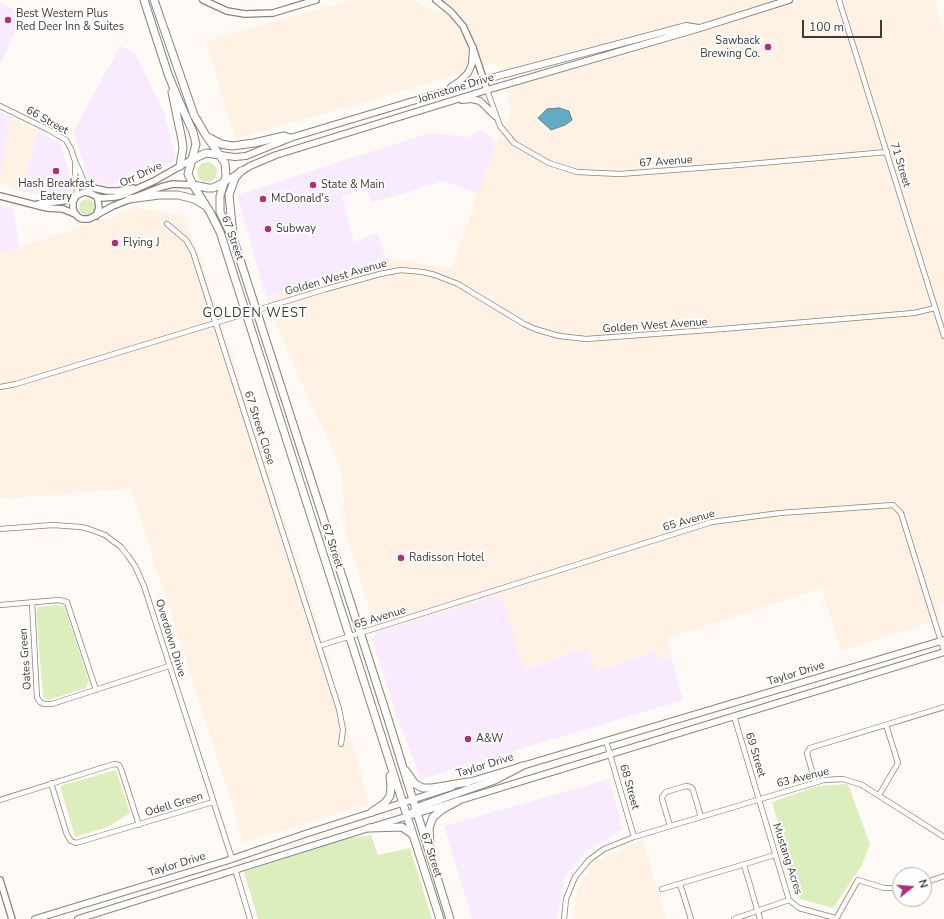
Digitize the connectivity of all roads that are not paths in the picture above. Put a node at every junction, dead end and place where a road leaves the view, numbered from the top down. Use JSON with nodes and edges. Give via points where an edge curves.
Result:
{"nodes":[{"id":1,"x":144,"y":0,"type":"edge"},
{"id":2,"x":154,"y":0,"type":"edge"},
{"id":3,"x":204,"y":0,"type":"edge"},
{"id":4,"x":316,"y":0,"type":"edge"},
{"id":5,"x":436,"y":0,"type":"edge"},
{"id":6,"x":789,"y":0,"type":"edge"},
{"id":7,"x":839,"y":0,"type":"edge"},
{"id":8,"x":700,"y":28,"type":"junction"},
{"id":9,"x":474,"y":48,"type":"junction"},
{"id":10,"x":168,"y":74,"type":"junction"},
{"id":11,"x":484,"y":80,"type":"junction"},
{"id":12,"x":487,"y":90,"type":"junction"},
{"id":13,"x":444,"y":91,"type":"junction"},
{"id":14,"x":455,"y":100,"type":"junction"},
{"id":15,"x":0,"y":106,"type":"edge"},
{"id":16,"x":495,"y":116,"type":"junction"},
{"id":17,"x":205,"y":134,"type":"junction"},
{"id":18,"x":290,"y":138,"type":"junction"},
{"id":19,"x":887,"y":152,"type":"junction"},
{"id":20,"x":220,"y":155,"type":"junction"},
{"id":21,"x":191,"y":160,"type":"junction"},
{"id":22,"x":75,"y":161,"type":"junction"},
{"id":23,"x":180,"y":166,"type":"junction"},
{"id":24,"x":241,"y":171,"type":"junction"},
{"id":25,"x":85,"y":183,"type":"junction"},
{"id":26,"x":223,"y":183,"type":"junction"},
{"id":27,"x":193,"y":185,"type":"junction"},
{"id":28,"x":141,"y":186,"type":"junction"},
{"id":29,"x":94,"y":195,"type":"junction"},
{"id":30,"x":0,"y":196,"type":"edge"},
{"id":31,"x":76,"y":197,"type":"junction"},
{"id":32,"x":128,"y":199,"type":"junction"},
{"id":33,"x":36,"y":204,"type":"junction"},
{"id":34,"x":204,"y":205,"type":"junction"},
{"id":35,"x":76,"y":214,"type":"junction"},
{"id":36,"x":96,"y":216,"type":"junction"},
{"id":37,"x":167,"y":224,"type":"dead end"},
{"id":38,"x":234,"y":241,"type":"junction"},
{"id":39,"x":935,"y":308,"type":"junction"},
{"id":40,"x":256,"y":310,"type":"junction"},
{"id":41,"x":246,"y":314,"type":"junction"},
{"id":42,"x":216,"y":322,"type":"junction"},
{"id":43,"x":944,"y":336,"type":"edge"},
{"id":44,"x":0,"y":387,"type":"edge"},
{"id":45,"x":0,"y":529,"type":"edge"},
{"id":46,"x":32,"y":603,"type":"junction"},
{"id":47,"x":0,"y":605,"type":"edge"},
{"id":48,"x":360,"y":633,"type":"junction"},
{"id":49,"x":349,"y":637,"type":"junction"},
{"id":50,"x":943,"y":640,"type":"edge"},
{"id":51,"x":319,"y":646,"type":"junction"},
{"id":52,"x":944,"y":651,"type":"edge"},
{"id":53,"x":169,"y":666,"type":"junction"},
{"id":54,"x":96,"y":690,"type":"junction"},
{"id":55,"x":944,"y":707,"type":"edge"},
{"id":56,"x":734,"y":716,"type":"junction"},
{"id":57,"x":886,"y":725,"type":"junction"},
{"id":58,"x":606,"y":742,"type":"junction"},
{"id":59,"x":341,"y":744,"type":"dead end"},
{"id":60,"x":387,"y":754,"type":"junction"},
{"id":61,"x":610,"y":754,"type":"junction"},
{"id":62,"x":401,"y":763,"type":"junction"},
{"id":63,"x":522,"y":766,"type":"junction"},
{"id":64,"x":468,"y":782,"type":"junction"},
{"id":65,"x":815,"y":782,"type":"junction"},
{"id":66,"x":51,"y":783,"type":"junction"},
{"id":67,"x":878,"y":795,"type":"junction"},
{"id":68,"x":413,"y":799,"type":"junction"},
{"id":69,"x":758,"y":799,"type":"junction"},
{"id":70,"x":0,"y":800,"type":"edge"},
{"id":71,"x":458,"y":801,"type":"junction"},
{"id":72,"x":213,"y":802,"type":"junction"},
{"id":73,"x":402,"y":803,"type":"junction"},
{"id":74,"x":417,"y":811,"type":"junction"},
{"id":75,"x":372,"y":812,"type":"junction"},
{"id":76,"x":407,"y":817,"type":"junction"},
{"id":77,"x":701,"y":817,"type":"junction"},
{"id":78,"x":140,"y":825,"type":"junction"},
{"id":79,"x":670,"y":826,"type":"junction"},
{"id":80,"x":369,"y":828,"type":"junction"},
{"id":81,"x":414,"y":836,"type":"junction"},
{"id":82,"x":634,"y":837,"type":"junction"},
{"id":83,"x":944,"y":837,"type":"edge"},
{"id":84,"x":775,"y":855,"type":"junction"},
{"id":85,"x":431,"y":858,"type":"junction"},
{"id":86,"x":232,"y":859,"type":"junction"},
{"id":87,"x":744,"y":865,"type":"junction"},
{"id":88,"x":235,"y":869,"type":"junction"},
{"id":89,"x":944,"y":876,"type":"edge"},
{"id":90,"x":0,"y":880,"type":"edge"},
{"id":91,"x":932,"y":880,"type":"edge"},
{"id":92,"x":680,"y":884,"type":"junction"},
{"id":93,"x":892,"y":888,"type":"edge"},
{"id":94,"x":662,"y":889,"type":"dead end"},
{"id":95,"x":789,"y":900,"type":"junction"},
{"id":96,"x":758,"y":912,"type":"junction"},
{"id":97,"x":836,"y":918,"type":"edge"},
{"id":98,"x":12,"y":919,"type":"edge"},
{"id":99,"x":35,"y":919,"type":"edge"},
{"id":100,"x":78,"y":919,"type":"edge"},
{"id":101,"x":250,"y":919,"type":"edge"},
{"id":102,"x":440,"y":919,"type":"edge"},
{"id":103,"x":450,"y":919,"type":"edge"},
{"id":104,"x":564,"y":919,"type":"edge"},
{"id":105,"x":691,"y":919,"type":"edge"},
{"id":106,"x":734,"y":919,"type":"edge"},
{"id":107,"x":760,"y":919,"type":"edge"}],
"edges":[{"from":1,"to":10,"type":"main road"},
{"from":2,"to":17,"type":"main road","via":[[194,115]]},
{"from":3,"to":4,"type":"street","via":[[227,11],[245,14],[273,13]]},
{"from":5,"to":9,"type":"street","via":[[463,26]]},
{"from":6,"to":8,"type":"main road","name":"Johnstone Drive"},
{"from":7,"to":19,"type":"street","name":"71 Street"},
{"from":8,"to":11,"type":"main road","name":"Johnstone Drive","via":[[686,26]]},
{"from":8,"to":12,"type":"main road","name":"Johnstone Drive"},
{"from":9,"to":11,"type":"street"},
{"from":9,"to":13,"type":"main road","via":[[468,73]]},
{"from":10,"to":21,"type":"main road","via":[[193,132],[196,144]]},
{"from":10,"to":23,"type":"main road","via":[[182,140]]},
{"from":11,"to":12,"type":"street"},
{"from":11,"to":13,"type":"main road","name":"Johnstone Drive"},
{"from":12,"to":14,"type":"main road","name":"Johnstone Drive"},
{"from":12,"to":16,"type":"street","name":"67 Avenue"},
{"from":13,"to":18,"type":"main road","name":"Johnstone Drive"},
{"from":14,"to":16,"type":"main road","via":[[471,99],[480,102]]},
{"from":14,"to":24,"type":"main road","name":"Johnstone Drive","via":[[276,155]]},
{"from":15,"to":22,"type":"street","name":"66 Street","via":[[62,137],[69,144]]},
{"from":16,"to":19,"type":"street","name":"67 Avenue","via":[[504,132],[520,148],[549,163],[587,173],[620,174]]},
{"from":17,"to":18,"type":"main road","via":[[221,144],[232,146],[284,136]]},
{"from":17,"to":20,"type":"main road"},
{"from":18,"to":20,"type":"main road","name":"Johnstone Drive","via":[[246,156]]},
{"from":19,"to":39,"type":"street","name":"71 Street"},
{"from":20,"to":21,"type":"main road","via":[[206,153]]},
{"from":20,"to":26,"type":"main road","via":[[226,166]]},
{"from":21,"to":23,"type":"street","name":"Orr Drive"},
{"from":21,"to":27,"type":"main road","via":[[188,172]]},
{"from":22,"to":25,"type":"street","name":"66 Street"},
{"from":22,"to":31,"type":"street","name":"66 Street"},
{"from":23,"to":28,"type":"street","name":"Orr Drive"},
{"from":24,"to":26,"type":"main road","name":"Johnstone Drive"},
{"from":24,"to":38,"type":"main road","via":[[235,178],[229,195]]},
{"from":25,"to":28,"type":"street","via":[[98,190],[112,191]]},
{"from":25,"to":29,"type":"street","name":"66 Street"},
{"from":26,"to":27,"type":"main road","via":[[213,188]]},
{"from":26,"to":38,"type":"main road","name":"67 Street","via":[[220,212]]},
{"from":27,"to":32,"type":"street","name":"Orr Drive","via":[[169,184]]},
{"from":27,"to":34,"type":"main road","name":"67 Street"},
{"from":28,"to":29,"type":"street","name":"Orr Drive","via":[[115,197],[102,198]]},
{"from":29,"to":31,"type":"street","via":[[84,192]]},
{"from":29,"to":36,"type":"street","via":[[100,204]]},
{"from":30,"to":33,"type":"street"},
{"from":31,"to":33,"type":"street"},
{"from":31,"to":35,"type":"street","via":[[73,206]]},
{"from":32,"to":34,"type":"main road","via":[[178,195],[194,199]]},
{"from":32,"to":36,"type":"street","name":"Orr Drive"},
{"from":33,"to":35,"type":"street"},
{"from":34,"to":41,"type":"main road","name":"67 Street","via":[[220,232]]},
{"from":35,"to":36,"type":"street","via":[[82,219]]},
{"from":37,"to":42,"type":"street","name":"67 Street Close","via":[[191,247]]},
{"from":38,"to":40,"type":"main road","name":"67 Street"},
{"from":39,"to":40,"type":"street","name":"Golden West Avenue","via":[[791,323],[580,339],[535,329],[445,278],[401,270],[342,284]]},
{"from":39,"to":43,"type":"street","name":"71 Street"},
{"from":40,"to":41,"type":"street","name":"Golden West Avenue"},
{"from":40,"to":48,"type":"main road","name":"67 Street"},
{"from":41,"to":42,"type":"street","name":"Golden West Avenue"},
{"from":41,"to":49,"type":"main road","name":"67 Street"},
{"from":42,"to":44,"type":"street","name":"Golden West Avenue"},
{"from":42,"to":51,"type":"street","name":"67 Street Close"},
{"from":45,"to":53,"type":"street","name":"Overdown Drive","via":[[72,525],[97,531],[116,543],[140,575]]},
{"from":46,"to":47,"type":"street"},
{"from":46,"to":54,"type":"street","via":[[59,600],[67,602]]},
{"from":46,"to":54,"type":"street","name":"Oates Green","via":[[38,700],[50,704]]},
{"from":48,"to":49,"type":"street","name":"65 Avenue"},
{"from":48,"to":50,"type":"street","name":"65 Avenue","via":[[712,522],[780,513],[893,505],[901,513]]},
{"from":48,"to":62,"type":"main road","name":"67 Street"},
{"from":49,"to":51,"type":"street"},
{"from":49,"to":60,"type":"main road","name":"67 Street"},
{"from":50,"to":52,"type":"street","name":"65 Avenue"},
{"from":50,"to":58,"type":"main road","name":"Taylor Drive"},
{"from":51,"to":59,"type":"street","name":"67 Street Close","via":[[341,721]]},
{"from":52,"to":56,"type":"main road","name":"Taylor Drive"},
{"from":53,"to":54,"type":"street","name":"Oates Green"},
{"from":53,"to":72,"type":"street","name":"Overdown Drive"},
{"from":55,"to":57,"type":"street"},
{"from":56,"to":61,"type":"main road","name":"Taylor Drive"},
{"from":56,"to":69,"type":"street","name":"69 Street"},
{"from":57,"to":65,"type":"street","via":[[810,748],[807,753]]},
{"from":57,"to":67,"type":"street","via":[[898,763]]},
{"from":58,"to":61,"type":"street","name":"68 Street"},
{"from":58,"to":63,"type":"main road","name":"Taylor Drive"},
{"from":60,"to":73,"type":"main road","name":"67 Street"},
{"from":60,"to":75,"type":"main road","via":[[391,791],[385,803]]},
{"from":61,"to":71,"type":"main road","name":"Taylor Drive"},
{"from":61,"to":82,"type":"street","name":"68 Street"},
{"from":62,"to":64,"type":"main road","via":[[419,787],[432,788]]},
{"from":62,"to":68,"type":"main road","name":"67 Street"},
{"from":63,"to":64,"type":"main road","name":"Taylor Drive"},
{"from":63,"to":74,"type":"main road","via":[[495,780],[421,806]]},
{"from":64,"to":68,"type":"main road","name":"Taylor Drive"},
{"from":65,"to":67,"type":"street","name":"63 Avenue","via":[[843,779],[862,785]]},
{"from":65,"to":69,"type":"street","name":"63 Avenue"},
{"from":66,"to":70,"type":"street","name":"Odell Green"},
{"from":66,"to":78,"type":"street","name":"Odell Green","via":[[67,835],[73,842]]},
{"from":66,"to":78,"type":"street","name":"Odell Green","via":[[117,764]]},
{"from":67,"to":83,"type":"street","name":"63 Avenue"},
{"from":68,"to":73,"type":"main road","name":"Taylor Drive"},
{"from":68,"to":74,"type":"main road","name":"67 Street"},
{"from":69,"to":77,"type":"street","name":"63 Avenue"},
{"from":69,"to":84,"type":"street","name":"Mustang Acres"},
{"from":71,"to":74,"type":"main road","name":"Taylor Drive"},
{"from":71,"to":85,"type":"main road","via":[[433,817],[429,828]]},
{"from":72,"to":78,"type":"street","name":"Odell Green"},
{"from":72,"to":86,"type":"street","name":"Overdown Drive"},
{"from":73,"to":75,"type":"main road","name":"Taylor Drive"},
{"from":73,"to":76,"type":"main road","name":"67 Street"},
{"from":74,"to":76,"type":"main road"},
{"from":74,"to":85,"type":"main road","name":"67 Street"},
{"from":75,"to":86,"type":"main road","name":"Taylor Drive"},
{"from":76,"to":80,"type":"main road","name":"Taylor Drive"},
{"from":76,"to":81,"type":"main road","name":"67 Street"},
{"from":77,"to":79,"type":"street","name":"63 Avenue"},
{"from":77,"to":79,"type":"street","via":[[693,790],[686,786],[666,792],[662,796]]},
{"from":79,"to":82,"type":"street","name":"63 Avenue"},
{"from":80,"to":81,"type":"main road","via":[[402,827]]},
{"from":80,"to":88,"type":"main road","name":"Taylor Drive"},
{"from":81,"to":102,"type":"main road","name":"67 Street"},
{"from":82,"to":104,"type":"street","name":"63 Avenue","via":[[604,849],[582,868],[570,887]]},
{"from":84,"to":87,"type":"street"},
{"from":84,"to":95,"type":"street","name":"Mustang Acres"},
{"from":85,"to":103,"type":"main road","name":"67 Street"},
{"from":86,"to":99,"type":"main road","name":"Taylor Drive"},
{"from":87,"to":92,"type":"street"},
{"from":87,"to":96,"type":"street"},
{"from":88,"to":100,"type":"main road","name":"Taylor Drive"},
{"from":88,"to":101,"type":"street"},
{"from":89,"to":91,"type":"street"},
{"from":90,"to":98,"type":"street"},
{"from":92,"to":94,"type":"street"},
{"from":92,"to":105,"type":"street"},
{"from":93,"to":97,"type":"street","name":"Mustang Acres","via":[[858,880]]},
{"from":95,"to":96,"type":"street"},
{"from":95,"to":97,"type":"street","name":"Mustang Acres","via":[[799,908]]},
{"from":96,"to":106,"type":"street"},
{"from":96,"to":107,"type":"street"}]}
